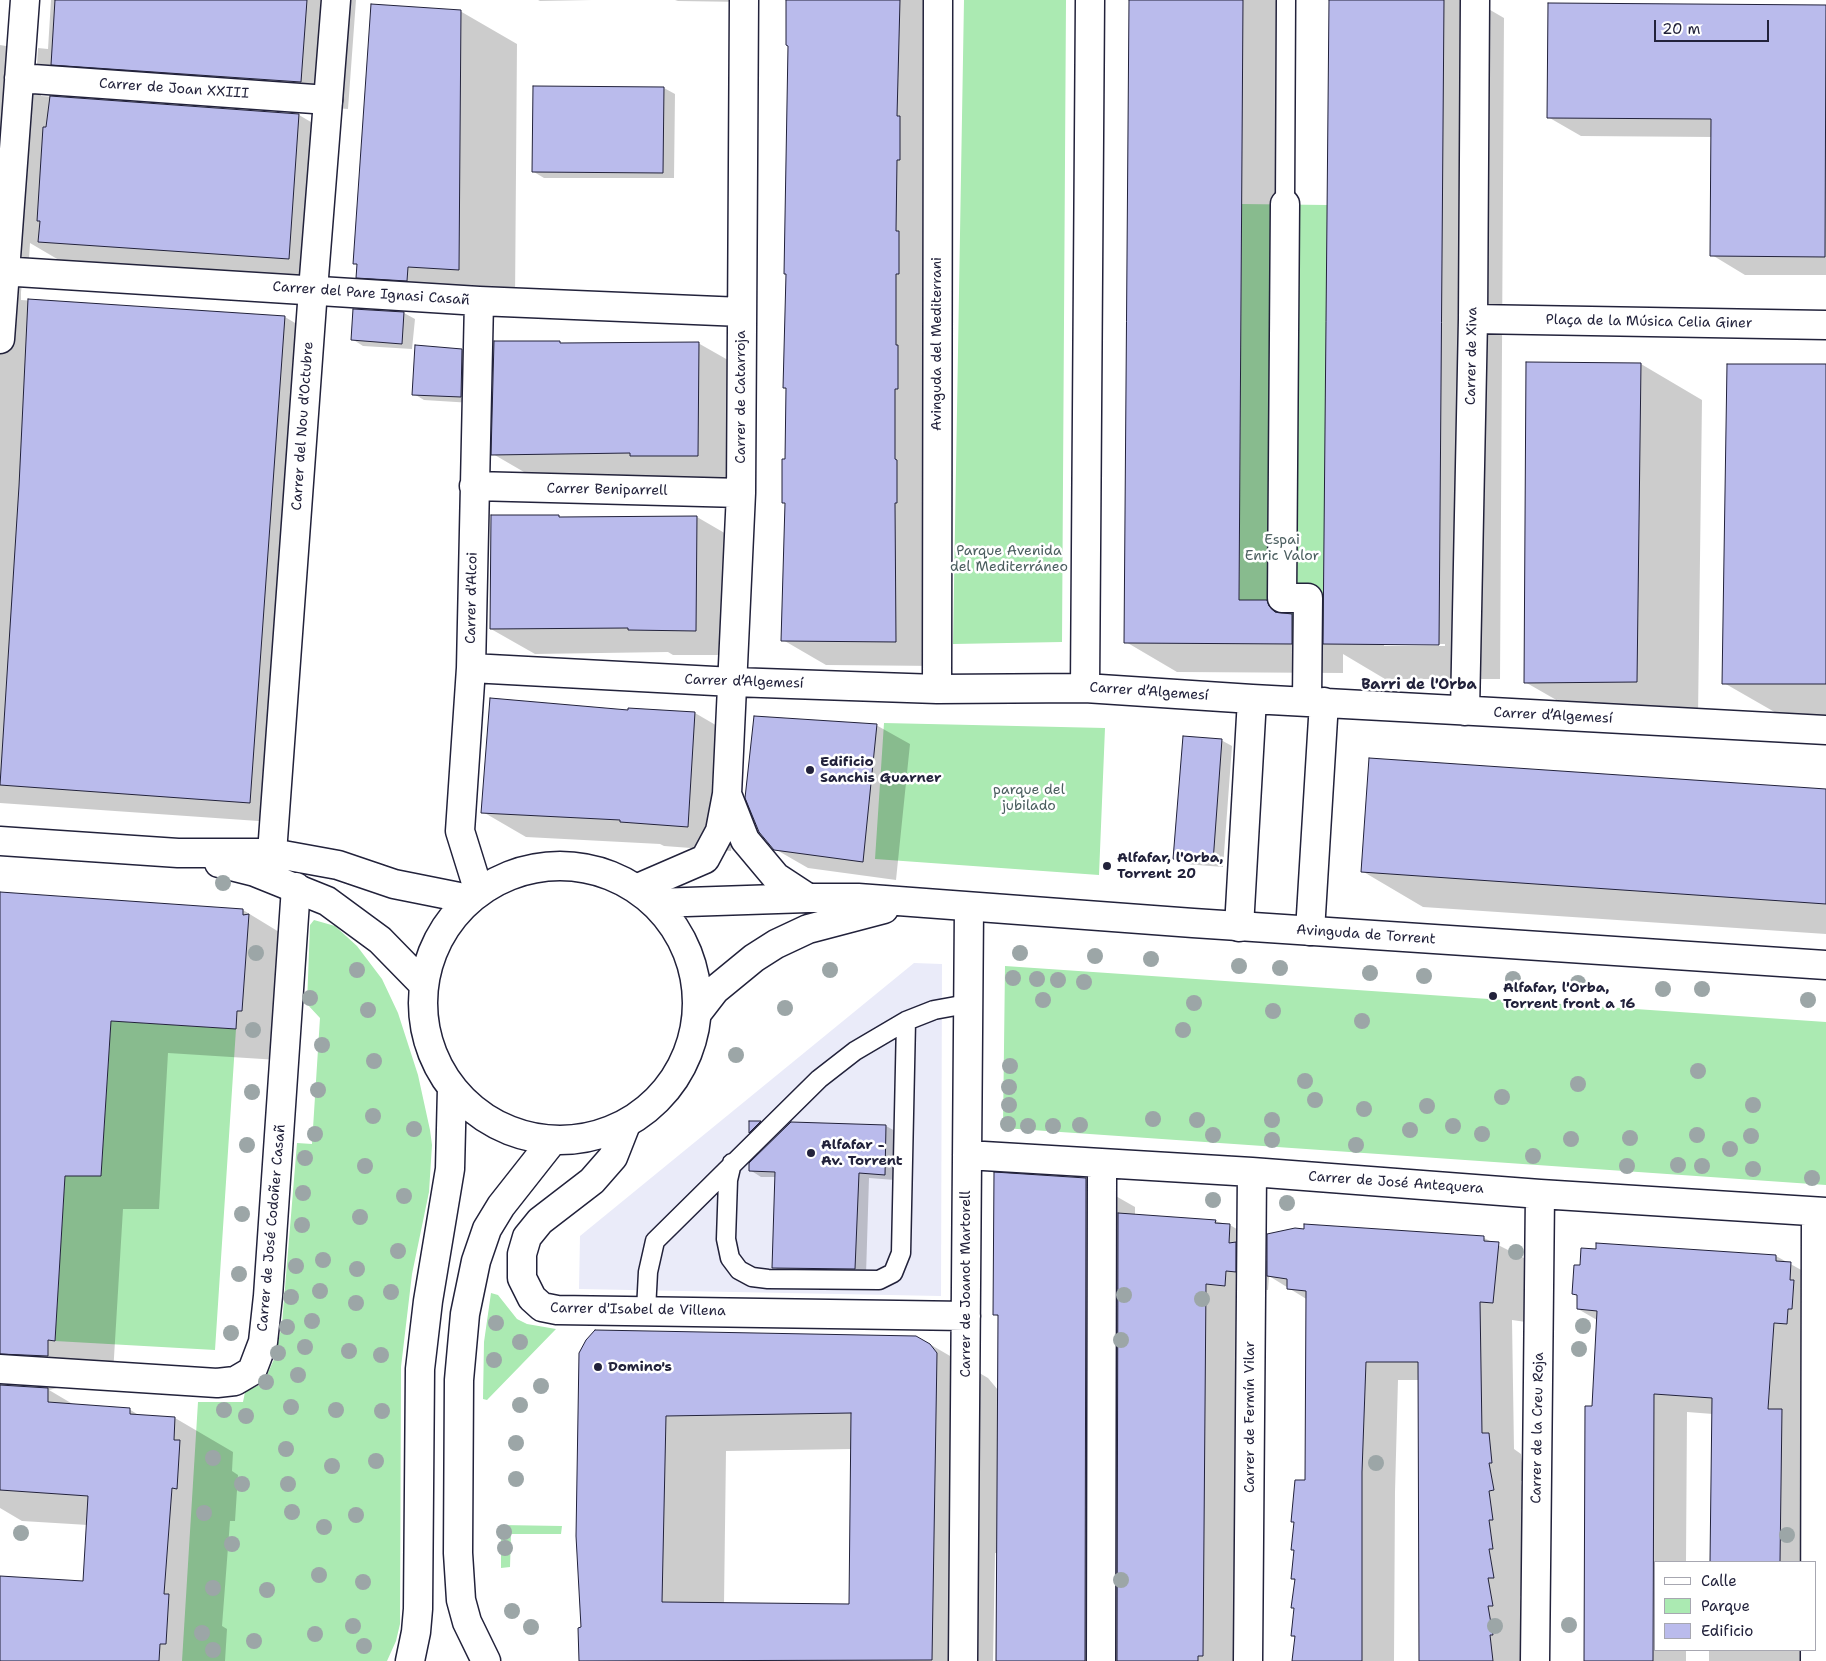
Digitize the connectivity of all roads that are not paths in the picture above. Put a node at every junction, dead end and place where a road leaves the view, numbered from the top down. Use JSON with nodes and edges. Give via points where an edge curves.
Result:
{"nodes":[{"id":1,"x":25,"y":0,"type":"edge"},
{"id":2,"x":336,"y":0,"type":"edge"},
{"id":3,"x":744,"y":0,"type":"edge"},
{"id":4,"x":938,"y":0,"type":"edge"},
{"id":5,"x":1090,"y":0,"type":"edge"},
{"id":6,"x":1286,"y":0,"type":"edge"},
{"id":7,"x":1475,"y":0,"type":"edge"},
{"id":8,"x":19,"y":78,"type":"junction"},
{"id":9,"x":328,"y":100,"type":"junction"},
{"id":10,"x":1285,"y":204,"type":"joint"},
{"id":11,"x":3,"y":271,"type":"edge"},
{"id":12,"x":312,"y":290,"type":"junction"},
{"id":13,"x":479,"y":301,"type":"junction"},
{"id":14,"x":742,"y":312,"type":"junction"},
{"id":15,"x":1473,"y":319,"type":"junction"},
{"id":16,"x":1826,"y":325,"type":"edge"},
{"id":17,"x":0,"y":339,"type":"edge"},
{"id":18,"x":474,"y":486,"type":"junction"},
{"id":19,"x":741,"y":493,"type":"junction"},
{"id":20,"x":471,"y":668,"type":"junction"},
{"id":21,"x":733,"y":682,"type":"junction"},
{"id":22,"x":1085,"y":688,"type":"junction"},
{"id":23,"x":937,"y":689,"type":"junction"},
{"id":24,"x":1252,"y":699,"type":"junction"},
{"id":25,"x":1315,"y":701,"type":"junction"},
{"id":26,"x":1465,"y":711,"type":"junction"},
{"id":27,"x":1826,"y":730,"type":"edge"},
{"id":28,"x":727,"y":794,"type":"junction"},
{"id":29,"x":0,"y":841,"type":"edge"},
{"id":30,"x":178,"y":853,"type":"junction"},
{"id":31,"x":272,"y":853,"type":"junction"},
{"id":32,"x":296,"y":887,"type":"junction"},
{"id":33,"x":474,"y":895,"type":"junction"},
{"id":34,"x":647,"y":896,"type":"junction"},
{"id":35,"x":808,"y":898,"type":"junction"},
{"id":36,"x":906,"y":903,"type":"junction"},
{"id":37,"x":969,"y":908,"type":"junction"},
{"id":38,"x":1239,"y":926,"type":"junction"},
{"id":39,"x":1310,"y":931,"type":"junction"},
{"id":40,"x":1826,"y":965,"type":"edge"},
{"id":41,"x":424,"y":985,"type":"junction"},
{"id":42,"x":967,"y":1004,"type":"junction"},
{"id":43,"x":698,"y":1012,"type":"junction"},
{"id":44,"x":906,"y":1021,"type":"junction"},
{"id":45,"x":452,"y":1088,"type":"junction"},
{"id":46,"x":626,"y":1124,"type":"junction"},
{"id":47,"x":553,"y":1140,"type":"junction"},
{"id":48,"x":966,"y":1155,"type":"junction"},
{"id":49,"x":732,"y":1163,"type":"junction"},
{"id":50,"x":1252,"y":1172,"type":"junction"},
{"id":51,"x":1102,"y":1176,"type":"dead end"},
{"id":52,"x":1540,"y":1194,"type":"junction"},
{"id":53,"x":1821,"y":1212,"type":"edge"},
{"id":54,"x":646,"y":1310,"type":"junction"},
{"id":55,"x":966,"y":1316,"type":"junction"},
{"id":56,"x":0,"y":1369,"type":"edge"},
{"id":57,"x":1816,"y":1586,"type":"edge"},
{"id":58,"x":410,"y":1661,"type":"edge"},
{"id":59,"x":486,"y":1661,"type":"edge"},
{"id":60,"x":963,"y":1661,"type":"edge"},
{"id":61,"x":1101,"y":1661,"type":"edge"},
{"id":62,"x":1248,"y":1661,"type":"edge"},
{"id":63,"x":1535,"y":1661,"type":"edge"}],
"edges":[{"from":1,"to":8,"type":"street"},
{"from":2,"to":9,"type":"street","name":"Carrer del Nou d'Octubre"},
{"from":3,"to":14,"type":"street","name":"Carrer de Catarroja"},
{"from":4,"to":23,"type":"street","name":"Avinguda del Mediterrani"},
{"from":5,"to":22,"type":"street"},
{"from":6,"to":10,"type":"lane"},
{"from":7,"to":15,"type":"street","name":"Carrer de Xiva"},
{"from":8,"to":9,"type":"street","name":"Carrer de Joan XXIII"},
{"from":8,"to":11,"type":"street"},
{"from":9,"to":12,"type":"street","name":"Carrer del Nou d'Octubre"},
{"from":10,"to":25,"type":"street","via":[[1282,598],[1308,598]]},
{"from":11,"to":12,"type":"street","name":"Carrer del Pare Ignasi Casañ"},
{"from":11,"to":17,"type":"street"},
{"from":12,"to":13,"type":"street","name":"Carrer del Pare Ignasi Casañ"},
{"from":12,"to":31,"type":"street","name":"Carrer del Nou d'Octubre"},
{"from":13,"to":14,"type":"street","name":"Carrer del Pare Ignasi Casañ"},
{"from":13,"to":18,"type":"street","name":"Carrer d'Alcoi"},
{"from":14,"to":19,"type":"street","name":"Carrer de Catarroja"},
{"from":15,"to":16,"type":"street","name":"Plaça de la Música Celia Giner"},
{"from":15,"to":26,"type":"street","name":"Carrer de Xiva"},
{"from":18,"to":19,"type":"street","name":"Carrer Beniparrell"},
{"from":18,"to":20,"type":"street","name":"Carrer d'Alcoi"},
{"from":19,"to":21,"type":"street","name":"Carrer de Catarroja"},
{"from":20,"to":21,"type":"street","name":"Carrer d’Algemesí"},
{"from":20,"to":33,"type":"street","name":"Carrer d'Alcoi","via":[[460,831]]},
{"from":21,"to":23,"type":"street","name":"Carrer d’Algemesí"},
{"from":21,"to":28,"type":"street","name":"Carrer de Catarroja"},
{"from":22,"to":23,"type":"street","name":"Carrer d’Algemesí"},
{"from":22,"to":24,"type":"street","name":"Carrer d’Algemesí"},
{"from":24,"to":25,"type":"street","name":"Carrer d’Algemesí"},
{"from":24,"to":38,"type":"street"},
{"from":25,"to":26,"type":"street","name":"Carrer d’Algemesí"},
{"from":25,"to":39,"type":"street"},
{"from":26,"to":27,"type":"street","name":"Carrer d’Algemesí"},
{"from":28,"to":34,"type":"street","name":"Carrer de Catarroja","via":[[720,831],[704,859]]},
{"from":28,"to":35,"type":"street","name":"Carrer de Catarroja","via":[[745,840],[776,877]]},
{"from":29,"to":30,"type":"street"},
{"from":30,"to":31,"type":"street"},
{"from":30,"to":32,"type":"street","via":[[255,872]]},
{"from":31,"to":33,"type":"street","via":[[338,865],[394,884]]},
{"from":32,"to":41,"type":"street","via":[[327,901],[380,940]]},
{"from":32,"to":56,"type":"street","name":"Carrer de José Codoñer Casañ","via":[[268,1296],[263,1342],[252,1371],[235,1381],[217,1383]]},
{"from":33,"to":34,"type":"street","via":[[517,872],[558,865],[600,870]]},
{"from":33,"to":41,"type":"street","via":[[448,924],[432,953]]},
{"from":34,"to":35,"type":"street","name":"Avinguda de Torrent"},
{"from":34,"to":43,"type":"street","via":[[680,935],[695,972]]},
{"from":35,"to":36,"type":"street","name":"Avinguda de Torrent","via":[[858,898]]},
{"from":36,"to":37,"type":"street","name":"Avinguda de Torrent"},
{"from":36,"to":43,"type":"street","via":[[808,929],[776,944],[715,990]]},
{"from":37,"to":38,"type":"street","name":"Avinguda de Torrent"},
{"from":37,"to":42,"type":"street","name":"Carrer de Joanot Martorell"},
{"from":38,"to":39,"type":"street","name":"Avinguda de Torrent"},
{"from":39,"to":40,"type":"street","name":"Avinguda de Torrent"},
{"from":41,"to":45,"type":"street","via":[[425,1022],[434,1057]]},
{"from":42,"to":44,"type":"lane","via":[[934,1010]]},
{"from":42,"to":48,"type":"street","name":"Carrer de Joanot Martorell"},
{"from":43,"to":46,"type":"street","via":[[687,1057],[662,1096]]},
{"from":44,"to":49,"type":"lane","via":[[855,1050],[819,1079]]},
{"from":44,"to":49,"type":"lane","via":[[901,1253],[893,1273],[879,1280],[768,1279],[752,1277],[739,1270],[730,1258],[726,1239],[728,1180]]},
{"from":45,"to":47,"type":"street","via":[[481,1115],[515,1133]]},
{"from":45,"to":58,"type":"street","via":[[450,1169],[420,1369],[418,1609]]},
{"from":46,"to":47,"type":"street","via":[[591,1137]]},
{"from":46,"to":54,"type":"street","name":"Carrer d'Isabel de Villena","via":[[613,1157],[592,1180],[540,1221],[527,1237],[522,1254],[522,1278],[532,1298],[542,1307],[557,1310]]},
{"from":47,"to":59,"type":"street","via":[[487,1229],[476,1261],[465,1314],[459,1380],[459,1572],[467,1622]]},
{"from":48,"to":50,"type":"street","name":"Carrer de José Antequera"},
{"from":48,"to":55,"type":"street","name":"Carrer de Joanot Martorell"},
{"from":49,"to":54,"type":"lane","via":[[655,1241],[648,1272]]},
{"from":50,"to":52,"type":"street","name":"Carrer de José Antequera"},
{"from":50,"to":62,"type":"street","name":"Carrer de Fermín Vilar"},
{"from":51,"to":61,"type":"street"},
{"from":52,"to":53,"type":"street","name":"Carrer de José Antequera"},
{"from":52,"to":63,"type":"street","name":"Carrer de la Creu Roja"},
{"from":53,"to":57,"type":"street"},
{"from":54,"to":55,"type":"street","name":"Carrer d'Isabel de Villena"},
{"from":55,"to":60,"type":"street","name":"Carrer de Joanot Martorell"}]}
